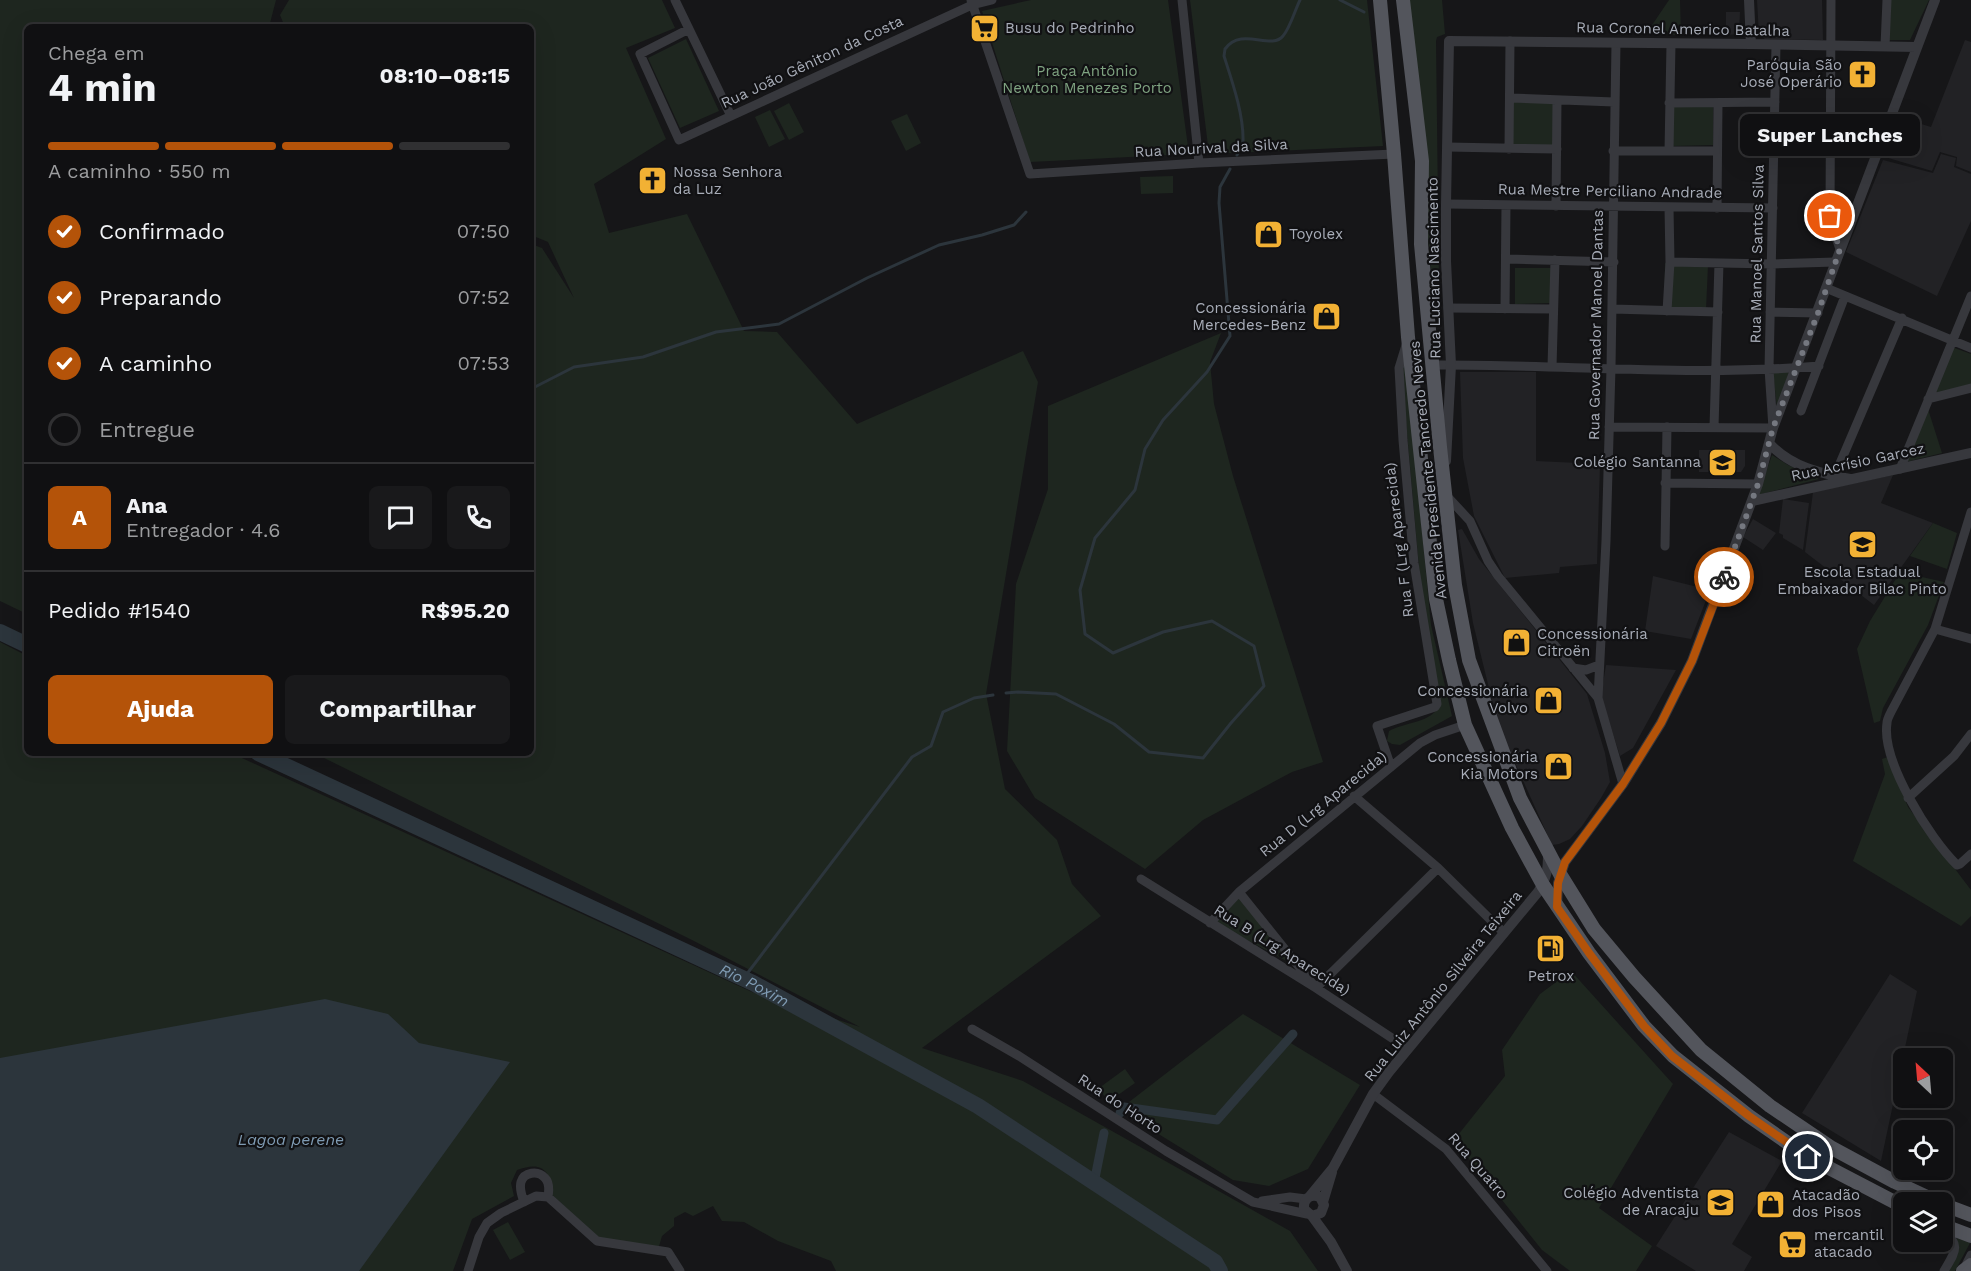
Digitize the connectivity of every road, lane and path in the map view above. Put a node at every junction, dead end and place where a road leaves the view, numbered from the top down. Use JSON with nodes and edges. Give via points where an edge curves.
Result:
{"nodes":[{"id":1,"x":675,"y":0,"type":"edge"},
{"id":2,"x":992,"y":0,"type":"edge"},
{"id":3,"x":1182,"y":0,"type":"edge"},
{"id":4,"x":1380,"y":0,"type":"edge"},
{"id":5,"x":1403,"y":0,"type":"edge"},
{"id":6,"x":1749,"y":0,"type":"edge"},
{"id":7,"x":1831,"y":0,"type":"edge"},
{"id":8,"x":1887,"y":0,"type":"edge"},
{"id":9,"x":1935,"y":0,"type":"edge"},
{"id":10,"x":972,"y":2,"type":"edge"},
{"id":11,"x":689,"y":29,"type":"junction"},
{"id":12,"x":1510,"y":41,"type":"junction"},
{"id":13,"x":1449,"y":42,"type":"joint"},
{"id":14,"x":1616,"y":43,"type":"junction"},
{"id":15,"x":1671,"y":44,"type":"junction"},
{"id":16,"x":1751,"y":44,"type":"junction"},
{"id":17,"x":1776,"y":45,"type":"junction"},
{"id":18,"x":1832,"y":46,"type":"junction"},
{"id":19,"x":1885,"y":46,"type":"junction"},
{"id":20,"x":1916,"y":47,"type":"junction"},
{"id":21,"x":1510,"y":98,"type":"junction"},
{"id":22,"x":1557,"y":100,"type":"junction"},
{"id":23,"x":1614,"y":102,"type":"junction"},
{"id":24,"x":1775,"y":102,"type":"junction"},
{"id":25,"x":1669,"y":103,"type":"junction"},
{"id":26,"x":1718,"y":103,"type":"junction"},
{"id":27,"x":731,"y":116,"type":"junction"},
{"id":28,"x":1447,"y":147,"type":"junction"},
{"id":29,"x":1509,"y":149,"type":"junction"},
{"id":30,"x":1557,"y":149,"type":"junction"},
{"id":31,"x":1613,"y":151,"type":"junction"},
{"id":32,"x":1669,"y":151,"type":"junction"},
{"id":33,"x":1717,"y":151,"type":"junction"},
{"id":34,"x":1394,"y":154,"type":"junction"},
{"id":35,"x":1199,"y":163,"type":"junction"},
{"id":36,"x":1446,"y":204,"type":"junction"},
{"id":37,"x":1506,"y":205,"type":"junction"},
{"id":38,"x":1556,"y":206,"type":"junction"},
{"id":39,"x":1614,"y":207,"type":"junction"},
{"id":40,"x":1669,"y":207,"type":"junction"},
{"id":41,"x":1717,"y":208,"type":"junction"},
{"id":42,"x":1773,"y":208,"type":"junction"},
{"id":43,"x":1840,"y":249,"type":"junction"},
{"id":44,"x":1507,"y":259,"type":"junction"},
{"id":45,"x":1555,"y":260,"type":"junction"},
{"id":46,"x":1614,"y":262,"type":"junction"},
{"id":47,"x":1670,"y":262,"type":"junction"},
{"id":48,"x":1835,"y":262,"type":"junction"},
{"id":49,"x":1719,"y":263,"type":"junction"},
{"id":50,"x":1772,"y":264,"type":"junction"},
{"id":51,"x":1826,"y":288,"type":"junction"},
{"id":52,"x":1845,"y":296,"type":"junction"},
{"id":53,"x":1971,"y":296,"type":"edge"},
{"id":54,"x":1448,"y":308,"type":"junction"},
{"id":55,"x":1505,"y":309,"type":"junction"},
{"id":56,"x":1553,"y":309,"type":"junction"},
{"id":57,"x":1613,"y":309,"type":"junction"},
{"id":58,"x":1668,"y":311,"type":"junction"},
{"id":59,"x":1718,"y":312,"type":"junction"},
{"id":60,"x":1770,"y":312,"type":"junction"},
{"id":61,"x":1818,"y":313,"type":"junction"},
{"id":62,"x":1902,"y":318,"type":"junction"},
{"id":63,"x":1408,"y":337,"type":"junction"},
{"id":64,"x":1952,"y":340,"type":"junction"},
{"id":65,"x":1971,"y":348,"type":"edge"},
{"id":66,"x":1433,"y":365,"type":"junction"},
{"id":67,"x":1451,"y":365,"type":"junction"},
{"id":68,"x":1819,"y":366,"type":"junction"},
{"id":69,"x":1552,"y":367,"type":"junction"},
{"id":70,"x":1611,"y":368,"type":"junction"},
{"id":71,"x":1797,"y":368,"type":"junction"},
{"id":72,"x":1769,"y":369,"type":"junction"},
{"id":73,"x":1717,"y":370,"type":"junction"},
{"id":74,"x":1971,"y":388,"type":"edge"},
{"id":75,"x":1928,"y":399,"type":"junction"},
{"id":76,"x":1801,"y":411,"type":"dead end"},
{"id":77,"x":1609,"y":427,"type":"junction"},
{"id":78,"x":1667,"y":427,"type":"junction"},
{"id":79,"x":1714,"y":428,"type":"junction"},
{"id":80,"x":1773,"y":428,"type":"junction"},
{"id":81,"x":1770,"y":444,"type":"junction"},
{"id":82,"x":1971,"y":453,"type":"edge"},
{"id":83,"x":1900,"y":469,"type":"junction"},
{"id":84,"x":1833,"y":480,"type":"junction"},
{"id":85,"x":1665,"y":483,"type":"junction"},
{"id":86,"x":1758,"y":484,"type":"junction"},
{"id":87,"x":1445,"y":494,"type":"junction"},
{"id":88,"x":1752,"y":501,"type":"junction"},
{"id":89,"x":1971,"y":512,"type":"edge"},
{"id":90,"x":1665,"y":546,"type":"dead end"},
{"id":91,"x":1935,"y":629,"type":"junction"},
{"id":92,"x":1971,"y":639,"type":"edge"},
{"id":93,"x":1599,"y":665,"type":"junction"},
{"id":94,"x":1573,"y":668,"type":"junction"},
{"id":95,"x":1598,"y":698,"type":"junction"},
{"id":96,"x":1465,"y":724,"type":"junction"},
{"id":97,"x":1971,"y":734,"type":"edge"},
{"id":98,"x":1391,"y":767,"type":"junction"},
{"id":99,"x":1623,"y":784,"type":"junction"},
{"id":100,"x":1354,"y":796,"type":"junction"},
{"id":101,"x":1908,"y":798,"type":"junction"},
{"id":102,"x":1548,"y":852,"type":"junction"},
{"id":103,"x":1971,"y":854,"type":"edge"},
{"id":104,"x":1438,"y":868,"type":"junction"},
{"id":105,"x":1560,"y":874,"type":"junction"},
{"id":106,"x":1141,"y":879,"type":"dead end"},
{"id":107,"x":1543,"y":885,"type":"junction"},
{"id":108,"x":1239,"y":892,"type":"junction"},
{"id":109,"x":1557,"y":907,"type":"junction"},
{"id":110,"x":1210,"y":922,"type":"junction"},
{"id":111,"x":1504,"y":933,"type":"junction"},
{"id":112,"x":1316,"y":988,"type":"junction"},
{"id":113,"x":972,"y":1029,"type":"dead end"},
{"id":114,"x":1407,"y":1048,"type":"junction"},
{"id":115,"x":1373,"y":1094,"type":"junction"},
{"id":116,"x":1333,"y":1168,"type":"junction"},
{"id":117,"x":1916,"y":1192,"type":"edge"},
{"id":118,"x":548,"y":1197,"type":"junction"},
{"id":119,"x":1308,"y":1198,"type":"junction"},
{"id":120,"x":1893,"y":1201,"type":"edge"},
{"id":121,"x":524,"y":1202,"type":"junction"},
{"id":122,"x":1253,"y":1202,"type":"junction"},
{"id":123,"x":1323,"y":1205,"type":"junction"},
{"id":124,"x":1953,"y":1208,"type":"edge"},
{"id":125,"x":1310,"y":1215,"type":"junction"},
{"id":126,"x":1971,"y":1215,"type":"edge"},
{"id":127,"x":1953,"y":1230,"type":"edge"},
{"id":128,"x":1971,"y":1236,"type":"edge"},
{"id":129,"x":1953,"y":1240,"type":"edge"},
{"id":130,"x":1331,"y":1242,"type":"junction"},
{"id":131,"x":1971,"y":1255,"type":"edge"},
{"id":132,"x":1971,"y":1265,"type":"edge"},
{"id":133,"x":468,"y":1271,"type":"edge"},
{"id":134,"x":680,"y":1271,"type":"edge"},
{"id":135,"x":1347,"y":1271,"type":"edge"},
{"id":136,"x":1547,"y":1271,"type":"edge"},
{"id":137,"x":1944,"y":1271,"type":"edge"},
{"id":138,"x":1963,"y":1271,"type":"edge"}],
"edges":[{"from":1,"to":11,"type":"street"},
{"from":2,"to":10,"type":"street","name":"Rua João Gêniton da Costa"},
{"from":3,"to":35,"type":"street"},
{"from":4,"to":34,"type":"main road","name":"Avenida Presidente Tancredo Neves"},
{"from":5,"to":66,"type":"main road","name":"Avenida Presidente Tancredo Neves","via":[[1422,161],[1421,244]]},
{"from":6,"to":16,"type":"street"},
{"from":7,"to":18,"type":"street"},
{"from":8,"to":19,"type":"street"},
{"from":9,"to":20,"type":"street"},
{"from":10,"to":27,"type":"street","name":"Rua João Gêniton da Costa"},
{"from":10,"to":35,"type":"street","name":"Rua Nourival da Silva","via":[[1030,174]]},
{"from":11,"to":27,"type":"street"},
{"from":11,"to":27,"type":"street","name":"Rua João Gêniton da Costa","via":[[640,55],[679,140]]},
{"from":12,"to":13,"type":"street","name":"Rua Coronel Americo Batalha"},
{"from":12,"to":14,"type":"street","name":"Rua Coronel Americo Batalha"},
{"from":12,"to":21,"type":"street"},
{"from":13,"to":28,"type":"street","name":"Rua Luciano Nascimento"},
{"from":14,"to":15,"type":"street","name":"Rua Coronel Americo Batalha"},
{"from":14,"to":23,"type":"street","name":"Rua Governador Manoel Dantas"},
{"from":15,"to":16,"type":"street","name":"Rua Coronel Americo Batalha"},
{"from":15,"to":25,"type":"street"},
{"from":16,"to":17,"type":"street","name":"Rua Coronel Americo Batalha"},
{"from":17,"to":18,"type":"street","name":"Rua Coronel Americo Batalha"},
{"from":17,"to":24,"type":"street","name":"Rua Manoel Santos Silva"},
{"from":18,"to":19,"type":"street","name":"Rua Coronel Americo Batalha"},
{"from":18,"to":43,"type":"street","via":[[1830,216]]},
{"from":19,"to":20,"type":"street","name":"Rua Coronel Americo Batalha"},
{"from":20,"to":43,"type":"street"},
{"from":21,"to":22,"type":"street"},
{"from":21,"to":29,"type":"street"},
{"from":22,"to":23,"type":"street"},
{"from":22,"to":30,"type":"street"},
{"from":23,"to":31,"type":"street","name":"Rua Governador Manoel Dantas"},
{"from":24,"to":26,"type":"street"},
{"from":24,"to":42,"type":"street","name":"Rua Manoel Santos Silva"},
{"from":25,"to":26,"type":"street"},
{"from":25,"to":32,"type":"street"},
{"from":26,"to":33,"type":"street"},
{"from":28,"to":29,"type":"street"},
{"from":28,"to":36,"type":"street","name":"Rua Luciano Nascimento"},
{"from":29,"to":30,"type":"street"},
{"from":30,"to":38,"type":"street"},
{"from":31,"to":32,"type":"street"},
{"from":31,"to":39,"type":"street","name":"Rua Governador Manoel Dantas"},
{"from":32,"to":33,"type":"street"},
{"from":33,"to":41,"type":"street"},
{"from":34,"to":35,"type":"street","name":"Rua Nourival da Silva"},
{"from":34,"to":63,"type":"main road","name":"Avenida Presidente Tancredo Neves"},
{"from":36,"to":37,"type":"street","name":"Rua Mestre Perciliano Andrade"},
{"from":36,"to":54,"type":"street","name":"Rua Luciano Nascimento"},
{"from":37,"to":38,"type":"street","name":"Rua Mestre Perciliano Andrade"},
{"from":37,"to":44,"type":"street"},
{"from":38,"to":39,"type":"street","name":"Rua Mestre Perciliano Andrade"},
{"from":39,"to":40,"type":"street","name":"Rua Mestre Perciliano Andrade"},
{"from":39,"to":46,"type":"street","name":"Rua Governador Manoel Dantas"},
{"from":40,"to":41,"type":"street","name":"Rua Mestre Perciliano Andrade"},
{"from":40,"to":47,"type":"street"},
{"from":41,"to":42,"type":"street","name":"Rua Mestre Perciliano Andrade"},
{"from":42,"to":50,"type":"street","name":"Rua Manoel Santos Silva"},
{"from":43,"to":48,"type":"street"},
{"from":44,"to":45,"type":"street"},
{"from":44,"to":55,"type":"street"},
{"from":45,"to":46,"type":"street"},
{"from":45,"to":56,"type":"street"},
{"from":46,"to":57,"type":"street","name":"Rua Governador Manoel Dantas"},
{"from":47,"to":49,"type":"street"},
{"from":47,"to":58,"type":"street"},
{"from":48,"to":50,"type":"street"},
{"from":48,"to":51,"type":"street"},
{"from":49,"to":50,"type":"street"},
{"from":49,"to":59,"type":"street"},
{"from":50,"to":60,"type":"street","name":"Rua Manoel Santos Silva"},
{"from":51,"to":52,"type":"street"},
{"from":51,"to":61,"type":"street"},
{"from":52,"to":62,"type":"street"},
{"from":52,"to":68,"type":"street"},
{"from":53,"to":64,"type":"street"},
{"from":54,"to":55,"type":"street"},
{"from":54,"to":67,"type":"street","name":"Rua Luciano Nascimento"},
{"from":55,"to":56,"type":"street"},
{"from":56,"to":69,"type":"street"},
{"from":57,"to":58,"type":"street"},
{"from":57,"to":70,"type":"street","name":"Rua Governador Manoel Dantas"},
{"from":58,"to":59,"type":"street"},
{"from":59,"to":73,"type":"street"},
{"from":60,"to":61,"type":"street"},
{"from":60,"to":72,"type":"street","name":"Rua Manoel Santos Silva"},
{"from":61,"to":71,"type":"street"},
{"from":62,"to":64,"type":"street"},
{"from":62,"to":84,"type":"street"},
{"from":63,"to":96,"type":"main road","name":"Avenida Presidente Tancredo Neves","via":[[1437,599]]},
{"from":63,"to":98,"type":"street","name":"Rua F (Lrg Aparecida)","via":[[1399,368],[1403,440],[1414,563],[1437,704],[1377,726]]},
{"from":64,"to":65,"type":"street"},
{"from":64,"to":75,"type":"street"},
{"from":66,"to":67,"type":"street"},
{"from":66,"to":87,"type":"main road","name":"Avenida Presidente Tancredo Neves"},
{"from":67,"to":69,"type":"street"},
{"from":67,"to":87,"type":"street","name":"Rua Luciano Nascimento"},
{"from":68,"to":71,"type":"street"},
{"from":68,"to":76,"type":"street"},
{"from":69,"to":70,"type":"street"},
{"from":70,"to":73,"type":"street"},
{"from":70,"to":77,"type":"street","name":"Rua Governador Manoel Dantas"},
{"from":71,"to":72,"type":"street"},
{"from":71,"to":80,"type":"street"},
{"from":72,"to":73,"type":"street"},
{"from":72,"to":80,"type":"street","name":"Rua Manoel Santos Silva"},
{"from":73,"to":79,"type":"street"},
{"from":74,"to":75,"type":"street"},
{"from":75,"to":83,"type":"street"},
{"from":77,"to":78,"type":"street"},
{"from":77,"to":93,"type":"street","name":"Rua Governador Manoel Dantas"},
{"from":78,"to":79,"type":"street"},
{"from":78,"to":85,"type":"street"},
{"from":79,"to":80,"type":"street"},
{"from":80,"to":81,"type":"street"},
{"from":81,"to":84,"type":"street","via":[[1789,460]]},
{"from":81,"to":86,"type":"street"},
{"from":82,"to":83,"type":"street","name":"Rua Acrísio Garcez"},
{"from":83,"to":84,"type":"street","name":"Rua Acrísio Garcez"},
{"from":84,"to":88,"type":"street","name":"Rua Acrísio Garcez"},
{"from":85,"to":86,"type":"street"},
{"from":85,"to":90,"type":"street"},
{"from":86,"to":88,"type":"street"},
{"from":87,"to":94,"type":"street","via":[[1470,521],[1498,576]]},
{"from":87,"to":102,"type":"main road","name":"Avenida Presidente Tancredo Neves","via":[[1455,585],[1469,660],[1516,789]]},
{"from":88,"to":99,"type":"street","via":[[1692,661],[1661,723]]},
{"from":89,"to":91,"type":"street"},
{"from":91,"to":92,"type":"street"},
{"from":91,"to":101,"type":"street","via":[[1887,722],[1890,750]]},
{"from":93,"to":94,"type":"street","via":[[1584,670]]},
{"from":93,"to":95,"type":"street","name":"Rua Governador Manoel Dantas"},
{"from":94,"to":95,"type":"street"},
{"from":95,"to":99,"type":"street","name":"Rua Governador Manoel Dantas"},
{"from":96,"to":98,"type":"street","name":"Rua D (Lrg Aparecida)","via":[[1427,739]]},
{"from":96,"to":107,"type":"main road","name":"Avenida Presidente Tancredo Neves","via":[[1512,828]]},
{"from":97,"to":101,"type":"street","via":[[1950,760]]},
{"from":98,"to":100,"type":"street","name":"Rua D (Lrg Aparecida)"},
{"from":99,"to":105,"type":"street"},
{"from":100,"to":104,"type":"street"},
{"from":100,"to":108,"type":"street","name":"Rua D (Lrg Aparecida)"},
{"from":101,"to":103,"type":"street","via":[[1956,864]]},
{"from":102,"to":105,"type":"main road","name":"Avenida Presidente Tancredo Neves"},
{"from":102,"to":107,"type":"street","name":"Rua Luiz Antônio Silveira Teixeira","via":[[1548,873]]},
{"from":104,"to":111,"type":"street"},
{"from":104,"to":112,"type":"street"},
{"from":105,"to":109,"type":"street"},
{"from":105,"to":117,"type":"main road","name":"Avenida Presidente Tancredo Neves","via":[[1594,929],[1701,1050],[1770,1106],[1832,1148]]},
{"from":106,"to":110,"type":"street","name":"Rua B (Lrg Aparecida)"},
{"from":107,"to":109,"type":"main road","name":"Avenida Presidente Tancredo Neves"},
{"from":107,"to":111,"type":"street","name":"Rua Luiz Antônio Silveira Teixeira"},
{"from":108,"to":110,"type":"street","name":"Rua D (Lrg Aparecida)"},
{"from":108,"to":112,"type":"street"},
{"from":109,"to":120,"type":"main road","name":"Avenida Presidente Tancredo Neves","via":[[1644,1026],[1672,1056],[1808,1157]]},
{"from":110,"to":112,"type":"street","name":"Rua B (Lrg Aparecida)"},
{"from":111,"to":114,"type":"street","name":"Rua Luiz Antônio Silveira Teixeira"},
{"from":112,"to":114,"type":"street","name":"Rua B (Lrg Aparecida)"},
{"from":113,"to":122,"type":"street","name":"Rua do Horto"},
{"from":114,"to":115,"type":"street","name":"Rua Luiz Antônio Silveira Teixeira"},
{"from":115,"to":116,"type":"street","name":"Rua Luiz Antônio Silveira Teixeira"},
{"from":115,"to":136,"type":"street","name":"Rua Quatro","via":[[1441,1144]]},
{"from":116,"to":119,"type":"street"},
{"from":116,"to":123,"type":"street"},
{"from":118,"to":121,"type":"street","via":[[536,1196]]},
{"from":118,"to":121,"type":"street","via":[[545,1176],[536,1172],[521,1181]]},
{"from":118,"to":134,"type":"street","via":[[597,1241],[668,1252]]},
{"from":119,"to":122,"type":"street"},
{"from":119,"to":123,"type":"street","via":[[1315,1195]]},
{"from":119,"to":125,"type":"street","via":[[1303,1204]]},
{"from":121,"to":133,"type":"street","via":[[487,1223]]},
{"from":122,"to":125,"type":"street","name":"Rua do Horto"},
{"from":123,"to":125,"type":"street","via":[[1317,1215]]},
{"from":123,"to":130,"type":"street"},
{"from":124,"to":126,"type":"main road","name":"Avenida Presidente Tancredo Neves"},
{"from":125,"to":130,"type":"street"},
{"from":127,"to":128,"type":"main road"},
{"from":129,"to":137,"type":"street","via":[[1953,1256]]},
{"from":130,"to":135,"type":"street"},
{"from":131,"to":138,"type":"street"},
{"from":132,"to":138,"type":"main road"}]}
